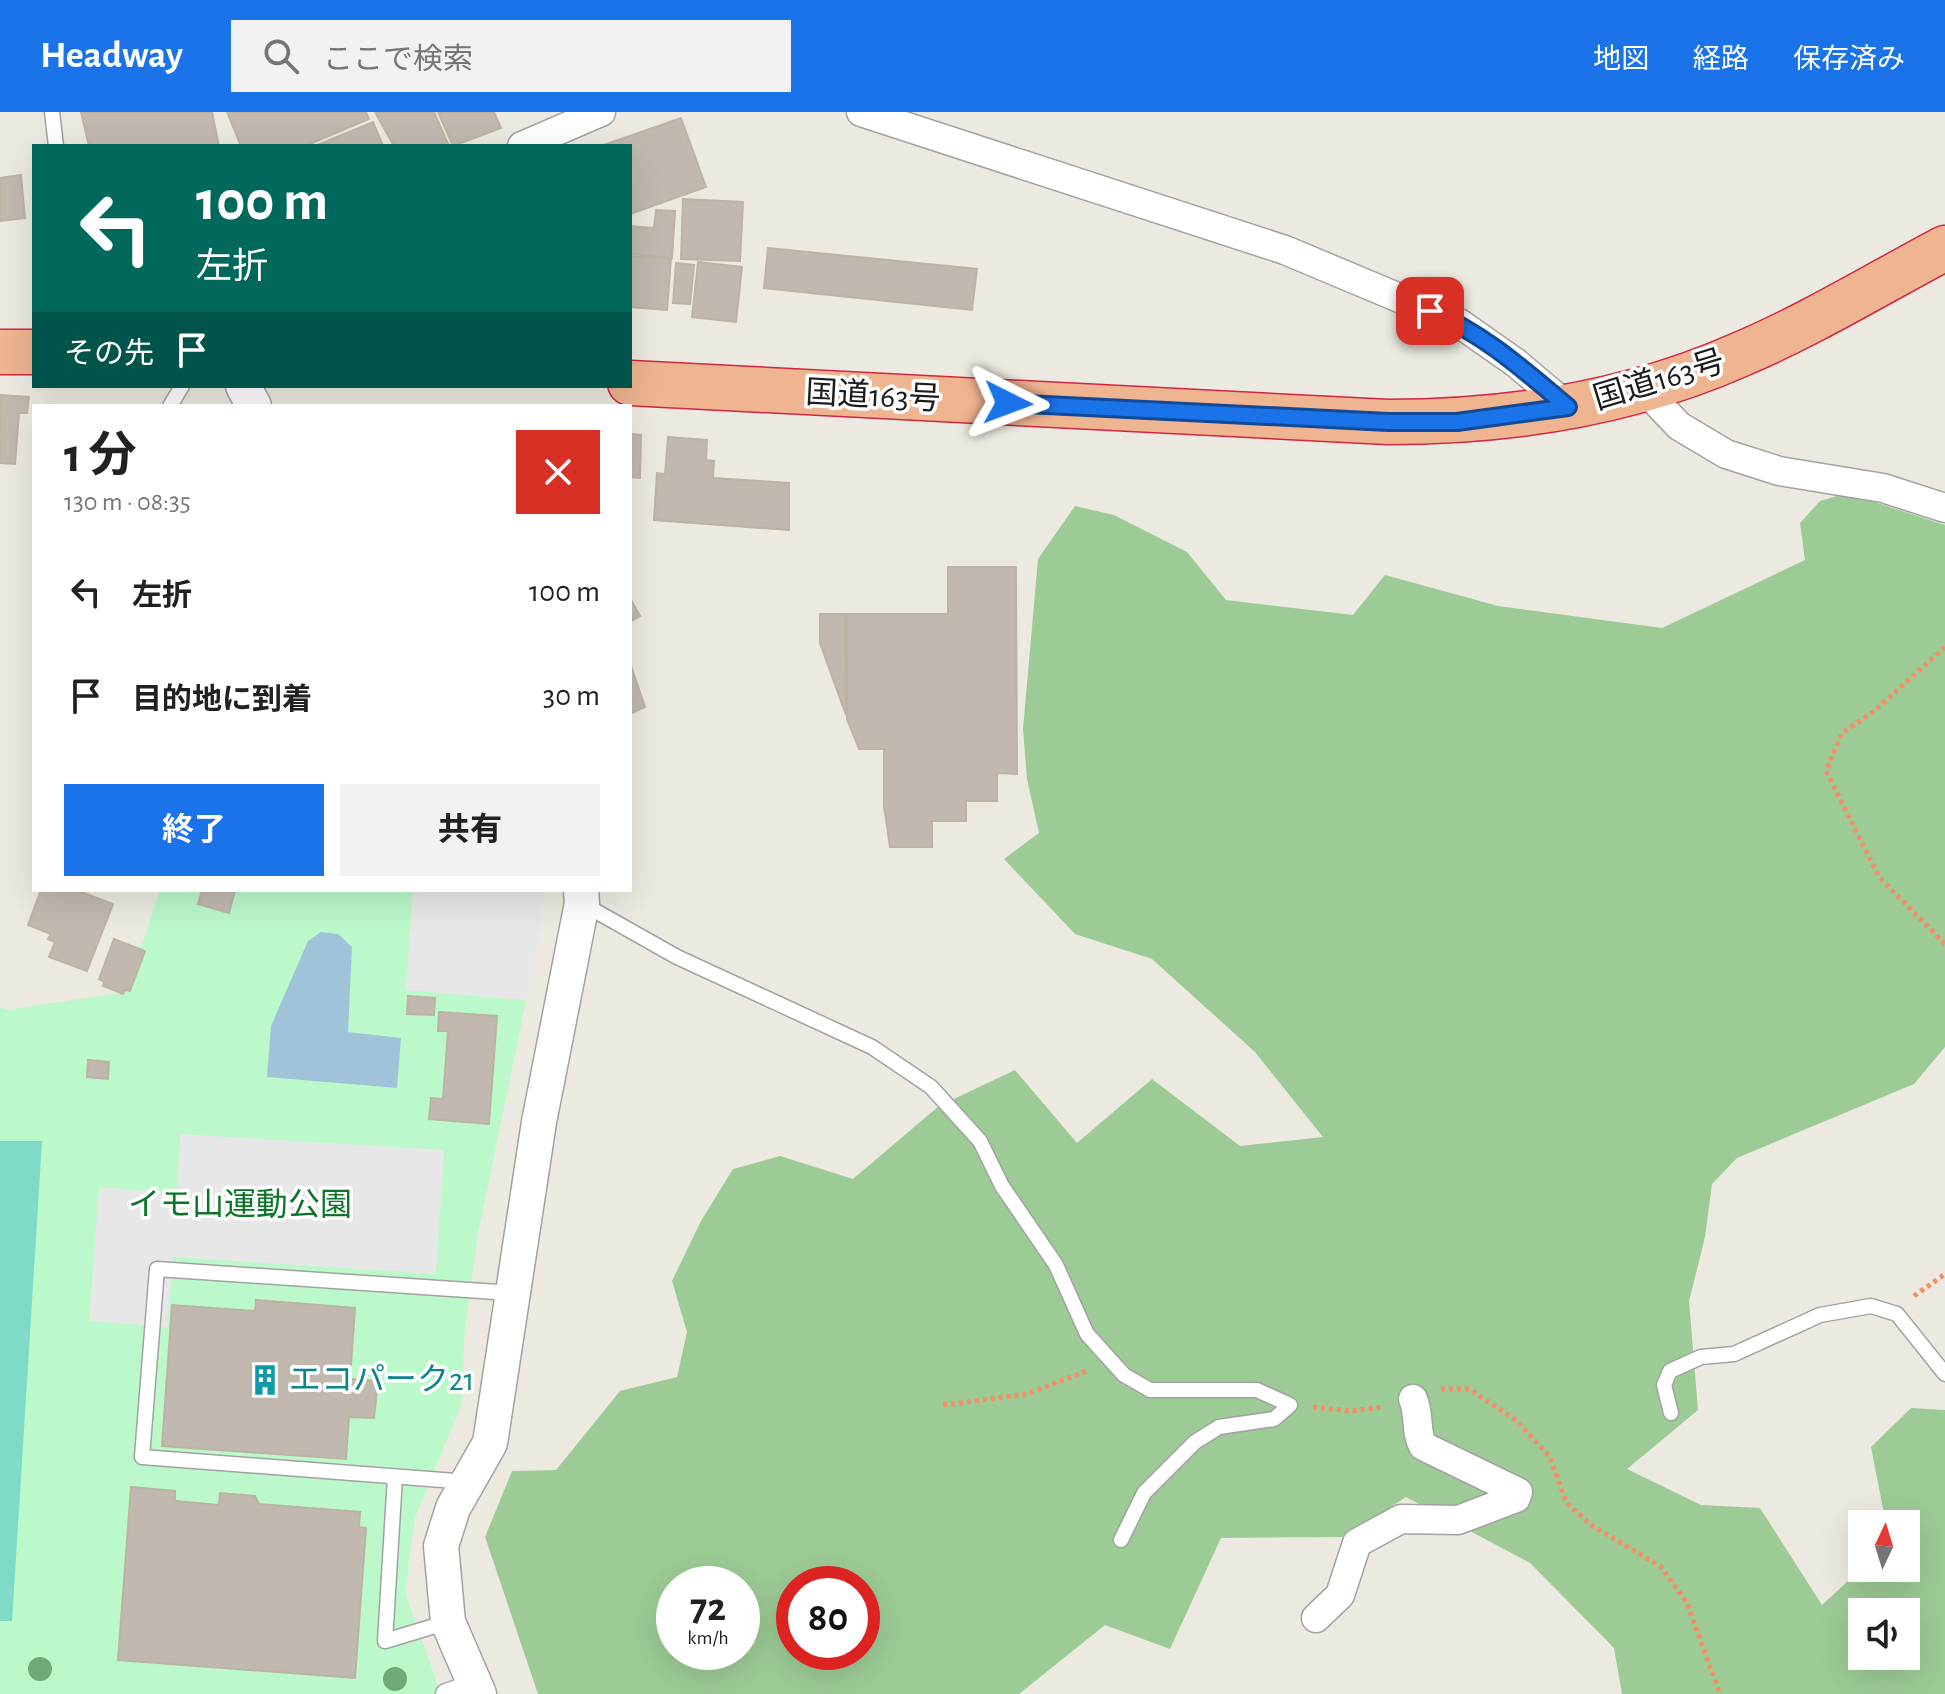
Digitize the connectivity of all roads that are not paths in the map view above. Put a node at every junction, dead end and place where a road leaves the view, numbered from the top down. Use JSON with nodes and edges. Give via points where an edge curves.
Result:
{"nodes":[{"id":1,"x":52,"y":112,"type":"edge"},
{"id":2,"x":601,"y":112,"type":"edge"},
{"id":3,"x":861,"y":112,"type":"edge"},
{"id":4,"x":56,"y":144,"type":"edge"},
{"id":5,"x":527,"y":144,"type":"edge"},
{"id":6,"x":1945,"y":248,"type":"edge"},
{"id":7,"x":0,"y":352,"type":"edge"},
{"id":8,"x":32,"y":352,"type":"edge"},
{"id":9,"x":632,"y":383,"type":"edge"},
{"id":10,"x":1644,"y":389,"type":"junction"},
{"id":11,"x":1568,"y":407,"type":"junction"},
{"id":12,"x":1945,"y":508,"type":"edge"},
{"id":13,"x":581,"y":896,"type":"edge"},
{"id":14,"x":516,"y":1293,"type":"junction"},
{"id":15,"x":1945,"y":1374,"type":"edge"},
{"id":16,"x":1413,"y":1399,"type":"dead end"},
{"id":17,"x":1671,"y":1413,"type":"dead end"},
{"id":18,"x":395,"y":1477,"type":"junction"},
{"id":19,"x":468,"y":1482,"type":"junction"},
{"id":20,"x":1121,"y":1540,"type":"dead end"},
{"id":21,"x":1316,"y":1618,"type":"dead end"},
{"id":22,"x":448,"y":1622,"type":"junction"},
{"id":23,"x":466,"y":1691,"type":"edge"}],
"edges":[{"from":1,"to":4,"type":"lane"},
{"from":2,"to":5,"type":"street"},
{"from":3,"to":11,"type":"street","via":[[1285,250],[1459,323]]},
{"from":6,"to":10,"type":"highway","name":"国道163号","via":[[1739,355]]},
{"from":7,"to":8,"type":"highway"},
{"from":9,"to":11,"type":"highway","name":"国道163号","via":[[1388,422],[1457,422]]},
{"from":10,"to":11,"type":"highway","name":"国道163号"},
{"from":10,"to":12,"type":"street","via":[[1679,426],[1726,454],[1779,471],[1883,488]]},
{"from":13,"to":14,"type":"street","via":[[539,1122]]},
{"from":13,"to":20,"type":"lane","via":[[677,957],[872,1047],[931,1087],[980,1141],[1002,1186],[1056,1265],[1087,1334],[1124,1375],[1150,1390],[1257,1390],[1290,1405],[1274,1419],[1219,1427],[1195,1442],[1144,1493]]},
{"from":14,"to":18,"type":"lane","via":[[157,1269],[142,1457]]},
{"from":14,"to":19,"type":"street","via":[[490,1443]]},
{"from":15,"to":17,"type":"lane","via":[[1897,1314],[1871,1306],[1820,1315],[1734,1354],[1701,1357],[1670,1371],[1664,1385]]},
{"from":16,"to":21,"type":"street","via":[[1423,1446],[1518,1492],[1516,1498],[1458,1520],[1401,1519],[1357,1543],[1340,1595]]},
{"from":18,"to":19,"type":"lane"},
{"from":18,"to":22,"type":"lane","via":[[385,1641]]},
{"from":19,"to":22,"type":"street","via":[[441,1546]]},
{"from":22,"to":23,"type":"street"}]}
